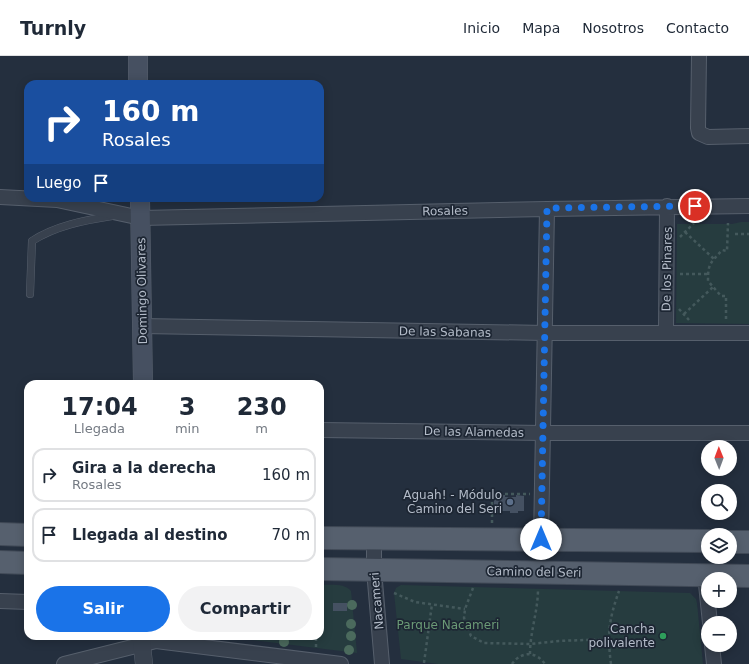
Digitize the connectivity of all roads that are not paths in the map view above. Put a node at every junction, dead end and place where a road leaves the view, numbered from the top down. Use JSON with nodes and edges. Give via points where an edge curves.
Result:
{"nodes":[{"id":1,"x":138,"y":56,"type":"edge"},
{"id":2,"x":699,"y":56,"type":"edge"},
{"id":3,"x":138,"y":80,"type":"edge"},
{"id":4,"x":749,"y":136,"type":"edge"},
{"id":5,"x":0,"y":197,"type":"edge"},
{"id":6,"x":24,"y":198,"type":"edge"},
{"id":7,"x":66,"y":202,"type":"edge"},
{"id":8,"x":140,"y":202,"type":"edge"},
{"id":9,"x":668,"y":206,"type":"junction"},
{"id":10,"x":749,"y":206,"type":"edge"},
{"id":11,"x":547,"y":208,"type":"junction"},
{"id":12,"x":122,"y":214,"type":"junction"},
{"id":13,"x":141,"y":218,"type":"junction"},
{"id":14,"x":30,"y":294,"type":"dead end"},
{"id":15,"x":142,"y":326,"type":"junction"},
{"id":16,"x":666,"y":332,"type":"junction"},
{"id":17,"x":545,"y":333,"type":"junction"},
{"id":18,"x":749,"y":333,"type":"edge"},
{"id":19,"x":143,"y":380,"type":"edge"},
{"id":20,"x":324,"y":430,"type":"edge"},
{"id":21,"x":542,"y":433,"type":"junction"},
{"id":22,"x":749,"y":433,"type":"edge"},
{"id":23,"x":0,"y":534,"type":"edge"},
{"id":24,"x":24,"y":535,"type":"edge"},
{"id":25,"x":324,"y":538,"type":"edge"},
{"id":26,"x":374,"y":538,"type":"junction"},
{"id":27,"x":541,"y":539,"type":"junction"},
{"id":28,"x":701,"y":541,"type":"edge"},
{"id":29,"x":737,"y":542,"type":"edge"},
{"id":30,"x":749,"y":542,"type":"edge"},
{"id":31,"x":0,"y":562,"type":"edge"},
{"id":32,"x":24,"y":563,"type":"edge"},
{"id":33,"x":324,"y":569,"type":"edge"},
{"id":34,"x":374,"y":570,"type":"junction"},
{"id":35,"x":701,"y":575,"type":"edge"},
{"id":36,"x":737,"y":576,"type":"edge"},
{"id":37,"x":749,"y":576,"type":"edge"},
{"id":38,"x":0,"y":601,"type":"edge"},
{"id":39,"x":24,"y":602,"type":"edge"},
{"id":40,"x":142,"y":640,"type":"edge"},
{"id":41,"x":713,"y":652,"type":"edge"},
{"id":42,"x":64,"y":664,"type":"edge"},
{"id":43,"x":144,"y":664,"type":"edge"},
{"id":44,"x":341,"y":664,"type":"edge"},
{"id":45,"x":382,"y":664,"type":"edge"},
{"id":46,"x":714,"y":664,"type":"edge"}],
"edges":[{"from":1,"to":3,"type":"main road"},
{"from":2,"to":4,"type":"street","via":[[699,133],[708,137]]},
{"from":5,"to":6,"type":"street","name":"Rosales"},
{"from":7,"to":12,"type":"street","name":"Rosales"},
{"from":8,"to":13,"type":"main road","name":"Domingo Olivares"},
{"from":9,"to":10,"type":"street","name":"Rosales"},
{"from":9,"to":11,"type":"street","name":"Rosales"},
{"from":9,"to":16,"type":"street","name":"De los Pinares"},
{"from":11,"to":13,"type":"street","name":"Rosales"},
{"from":11,"to":17,"type":"street"},
{"from":12,"to":13,"type":"street","name":"Rosales"},
{"from":12,"to":14,"type":"lane","via":[[86,220],[42,234],[32,241]]},
{"from":13,"to":15,"type":"main road","name":"Domingo Olivares"},
{"from":15,"to":17,"type":"street","name":"De las Sabanas"},
{"from":15,"to":19,"type":"main road","name":"Domingo Olivares"},
{"from":16,"to":17,"type":"street","name":"De las Sabanas"},
{"from":16,"to":18,"type":"street","name":"De las Sabanas"},
{"from":17,"to":21,"type":"street"},
{"from":20,"to":21,"type":"street","name":"De las Alamedas"},
{"from":21,"to":22,"type":"street","name":"De las Alamedas"},
{"from":21,"to":27,"type":"street"},
{"from":23,"to":24,"type":"main road"},
{"from":25,"to":26,"type":"main road"},
{"from":26,"to":27,"type":"main road"},
{"from":26,"to":34,"type":"street","name":"Nacameri"},
{"from":27,"to":28,"type":"main road"},
{"from":29,"to":30,"type":"main road"},
{"from":31,"to":32,"type":"main road"},
{"from":33,"to":34,"type":"main road","name":"Camino del Seri"},
{"from":34,"to":35,"type":"main road","name":"Camino del Seri"},
{"from":34,"to":45,"type":"street","name":"Nacameri"},
{"from":36,"to":37,"type":"main road","name":"Camino del Seri"},
{"from":38,"to":39,"type":"street"},
{"from":40,"to":42,"type":"street"},
{"from":40,"to":43,"type":"street"},
{"from":40,"to":44,"type":"street"},
{"from":41,"to":46,"type":"street"}]}
